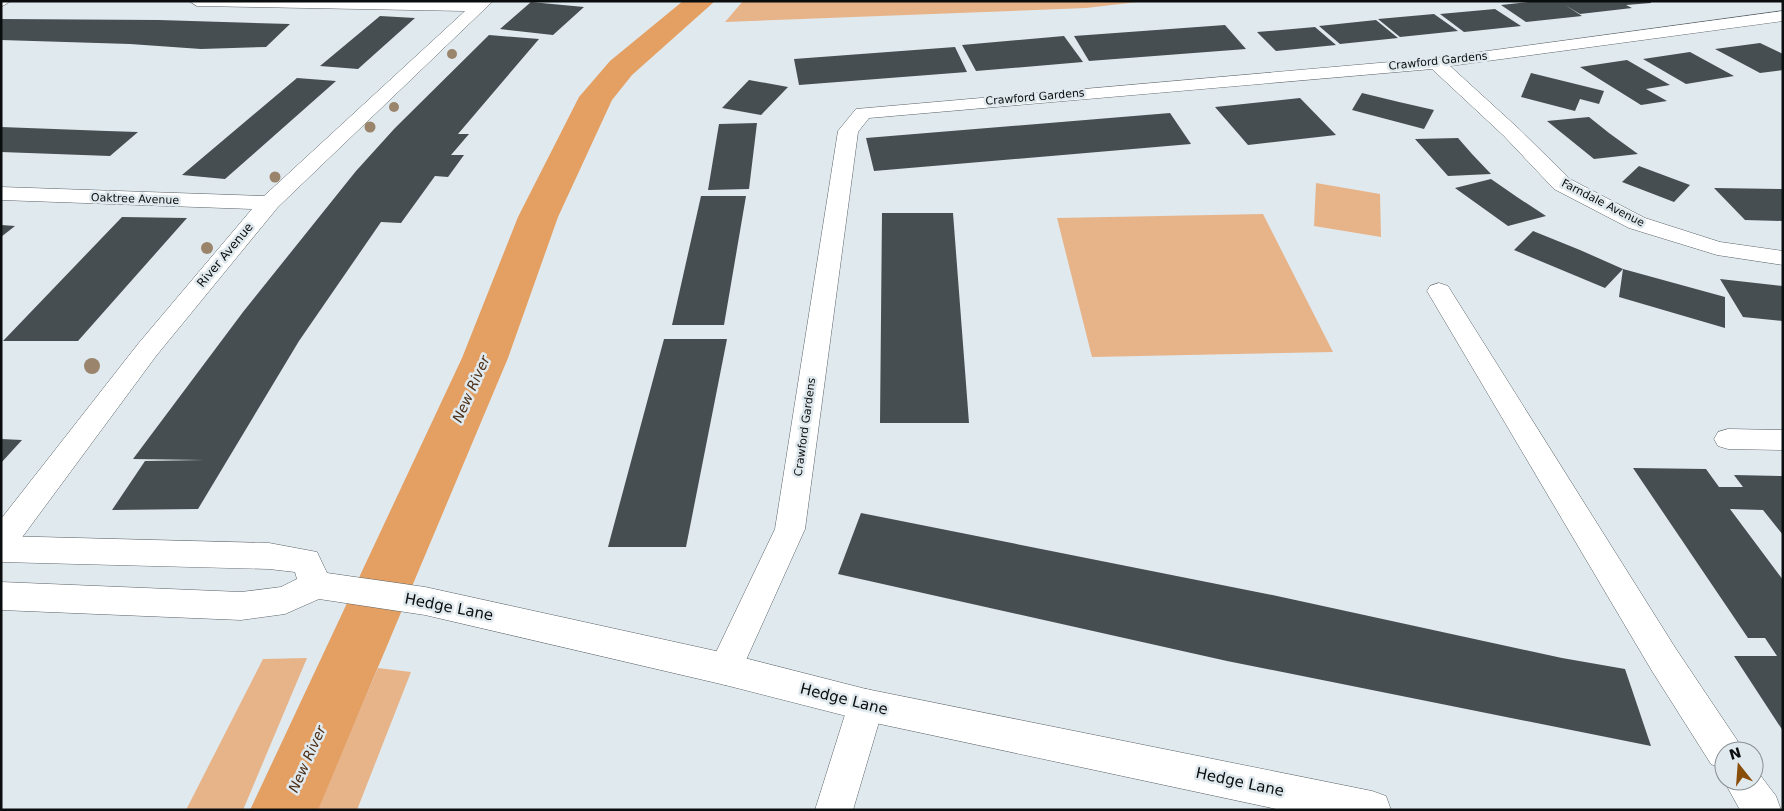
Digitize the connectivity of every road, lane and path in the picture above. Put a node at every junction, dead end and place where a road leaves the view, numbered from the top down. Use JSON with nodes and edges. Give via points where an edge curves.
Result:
{"nodes":[{"id":1,"x":197,"y":1,"type":"edge"},
{"id":2,"x":482,"y":4,"type":"edge"},
{"id":3,"x":1783,"y":16,"type":"edge"},
{"id":4,"x":1436,"y":63,"type":"junction"},
{"id":5,"x":1,"y":193,"type":"edge"},
{"id":6,"x":270,"y":202,"type":"junction"},
{"id":7,"x":1783,"y":258,"type":"edge"},
{"id":8,"x":1439,"y":290,"type":"dead end"},
{"id":9,"x":1728,"y":439,"type":"dead end"},
{"id":10,"x":1783,"y":440,"type":"edge"},
{"id":11,"x":1,"y":542,"type":"edge"},
{"id":12,"x":1,"y":550,"type":"edge"},
{"id":13,"x":321,"y":585,"type":"junction"},
{"id":14,"x":1,"y":596,"type":"edge"},
{"id":15,"x":724,"y":669,"type":"junction"},
{"id":16,"x":866,"y":705,"type":"junction"},
{"id":17,"x":1717,"y":741,"type":"edge"},
{"id":18,"x":1750,"y":791,"type":"edge"},
{"id":19,"x":834,"y":810,"type":"edge"},
{"id":20,"x":1372,"y":810,"type":"edge"},
{"id":21,"x":1762,"y":810,"type":"edge"}],
"edges":[{"from":1,"to":2,"type":"street"},
{"from":2,"to":6,"type":"street","name":"River Avenue"},
{"from":3,"to":4,"type":"street","name":"Crawford Gardens"},
{"from":4,"to":7,"type":"street","name":"Farndale Avenue","via":[[1562,184],[1637,223],[1717,248]]},
{"from":4,"to":15,"type":"street","name":"Crawford Gardens","via":[[863,113],[848,131],[790,529]]},
{"from":5,"to":6,"type":"street","name":"Oaktree Avenue"},
{"from":6,"to":11,"type":"street","name":"River Avenue","via":[[147,350]]},
{"from":8,"to":17,"type":"street"},
{"from":9,"to":10,"type":"street"},
{"from":12,"to":13,"type":"street","via":[[269,556],[306,561]]},
{"from":13,"to":14,"type":"street","via":[[285,600],[241,606]]},
{"from":13,"to":15,"type":"street","name":"Hedge Lane","via":[[425,601]]},
{"from":15,"to":16,"type":"street","name":"Hedge Lane"},
{"from":16,"to":19,"type":"street"},
{"from":16,"to":20,"type":"street","name":"Hedge Lane"},
{"from":18,"to":21,"type":"street"}]}
